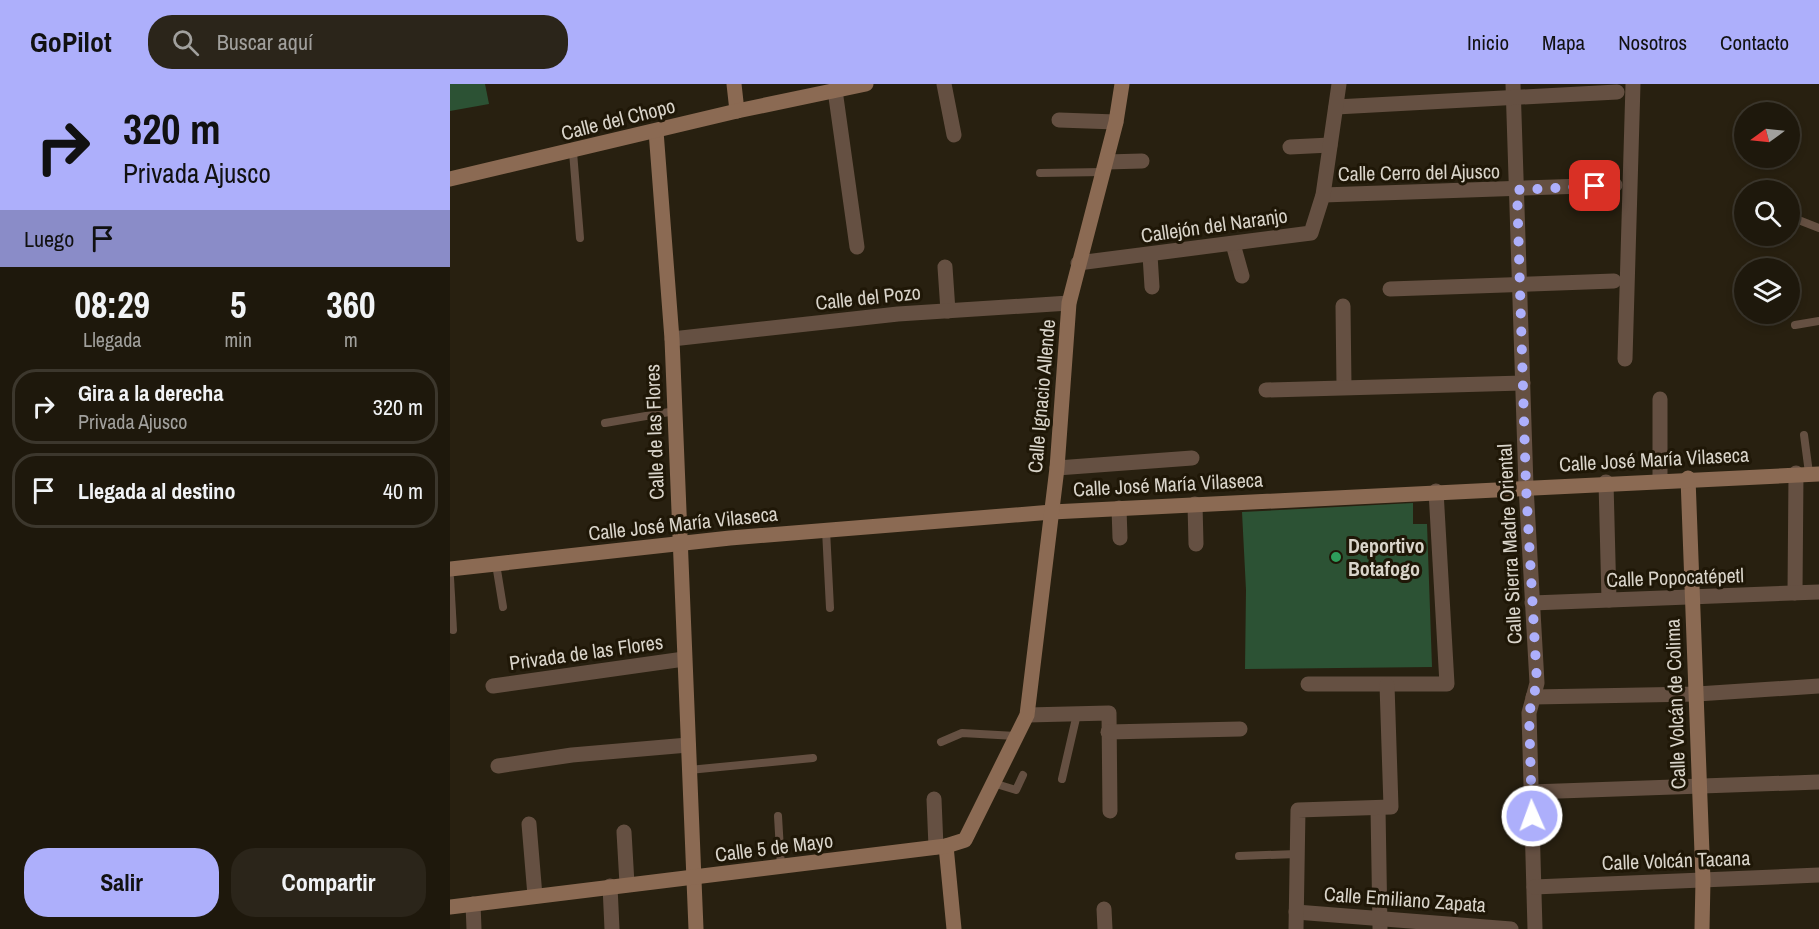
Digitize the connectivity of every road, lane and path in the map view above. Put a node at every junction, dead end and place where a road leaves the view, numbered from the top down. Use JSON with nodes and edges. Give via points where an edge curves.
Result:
{"nodes":[{"id":1,"x":734,"y":84,"type":"edge"},
{"id":2,"x":944,"y":84,"type":"edge"},
{"id":3,"x":1122,"y":84,"type":"edge"},
{"id":4,"x":1339,"y":84,"type":"edge"},
{"id":5,"x":1633,"y":84,"type":"edge"},
{"id":6,"x":859,"y":85,"type":"edge"},
{"id":7,"x":834,"y":90,"type":"junction"},
{"id":8,"x":1513,"y":91,"type":"edge"},
{"id":9,"x":1617,"y":92,"type":"dead end"},
{"id":10,"x":1336,"y":107,"type":"junction"},
{"id":11,"x":737,"y":111,"type":"junction"},
{"id":12,"x":1059,"y":120,"type":"dead end"},
{"id":13,"x":1116,"y":122,"type":"junction"},
{"id":14,"x":657,"y":131,"type":"junction"},
{"id":15,"x":954,"y":135,"type":"dead end"},
{"id":16,"x":1330,"y":145,"type":"junction"},
{"id":17,"x":1290,"y":147,"type":"dead end"},
{"id":18,"x":573,"y":152,"type":"junction"},
{"id":19,"x":1142,"y":161,"type":"dead end"},
{"id":20,"x":1105,"y":167,"type":"junction"},
{"id":21,"x":1040,"y":173,"type":"dead end"},
{"id":22,"x":450,"y":180,"type":"edge"},
{"id":23,"x":1615,"y":185,"type":"dead end"},
{"id":24,"x":1517,"y":190,"type":"junction"},
{"id":25,"x":1323,"y":195,"type":"junction"},
{"id":26,"x":1800,"y":221,"type":"edge"},
{"id":27,"x":1819,"y":228,"type":"edge"},
{"id":28,"x":580,"y":238,"type":"dead end"},
{"id":29,"x":1233,"y":244,"type":"junction"},
{"id":30,"x":857,"y":247,"type":"dead end"},
{"id":31,"x":1150,"y":255,"type":"junction"},
{"id":32,"x":1078,"y":263,"type":"junction"},
{"id":33,"x":945,"y":267,"type":"dead end"},
{"id":34,"x":1242,"y":276,"type":"dead end"},
{"id":35,"x":1614,"y":281,"type":"dead end"},
{"id":36,"x":1519,"y":283,"type":"junction"},
{"id":37,"x":1152,"y":287,"type":"dead end"},
{"id":38,"x":1390,"y":289,"type":"dead end"},
{"id":39,"x":1069,"y":303,"type":"junction"},
{"id":40,"x":1343,"y":306,"type":"dead end"},
{"id":41,"x":948,"y":311,"type":"junction"},
{"id":42,"x":1819,"y":321,"type":"edge"},
{"id":43,"x":1794,"y":325,"type":"dead end"},
{"id":44,"x":672,"y":339,"type":"junction"},
{"id":45,"x":1626,"y":359,"type":"dead end"},
{"id":46,"x":1522,"y":383,"type":"junction"},
{"id":47,"x":1344,"y":386,"type":"junction"},
{"id":48,"x":1266,"y":390,"type":"dead end"},
{"id":49,"x":1660,"y":399,"type":"dead end"},
{"id":50,"x":675,"y":411,"type":"junction"},
{"id":51,"x":605,"y":423,"type":"dead end"},
{"id":52,"x":1804,"y":435,"type":"dead end"},
{"id":53,"x":1192,"y":458,"type":"dead end"},
{"id":54,"x":1057,"y":468,"type":"junction"},
{"id":55,"x":1808,"y":473,"type":"edge"},
{"id":56,"x":1688,"y":478,"type":"junction"},
{"id":57,"x":1660,"y":480,"type":"junction"},
{"id":58,"x":1606,"y":482,"type":"junction"},
{"id":59,"x":1526,"y":486,"type":"junction"},
{"id":60,"x":1436,"y":491,"type":"junction"},
{"id":61,"x":1195,"y":504,"type":"junction"},
{"id":62,"x":1119,"y":508,"type":"junction"},
{"id":63,"x":1052,"y":512,"type":"junction"},
{"id":64,"x":826,"y":530,"type":"junction"},
{"id":65,"x":1120,"y":538,"type":"dead end"},
{"id":66,"x":1196,"y":544,"type":"dead end"},
{"id":67,"x":679,"y":545,"type":"junction"},
{"id":68,"x":496,"y":564,"type":"junction"},
{"id":69,"x":450,"y":568,"type":"edge"},
{"id":70,"x":450,"y":578,"type":"edge"},
{"id":71,"x":1819,"y":592,"type":"edge"},
{"id":72,"x":1794,"y":593,"type":"junction"},
{"id":73,"x":1692,"y":598,"type":"junction"},
{"id":74,"x":1609,"y":600,"type":"junction"},
{"id":75,"x":1532,"y":603,"type":"junction"},
{"id":76,"x":503,"y":607,"type":"dead end"},
{"id":77,"x":830,"y":608,"type":"dead end"},
{"id":78,"x":453,"y":630,"type":"dead end"},
{"id":79,"x":684,"y":659,"type":"junction"},
{"id":80,"x":1308,"y":684,"type":"dead end"},
{"id":81,"x":1387,"y":685,"type":"junction"},
{"id":82,"x":494,"y":686,"type":"dead end"},
{"id":83,"x":1819,"y":686,"type":"edge"},
{"id":84,"x":1697,"y":694,"type":"junction"},
{"id":85,"x":1533,"y":697,"type":"junction"},
{"id":86,"x":1077,"y":714,"type":"junction"},
{"id":87,"x":1027,"y":716,"type":"junction"},
{"id":88,"x":1239,"y":729,"type":"dead end"},
{"id":89,"x":1108,"y":732,"type":"junction"},
{"id":90,"x":1016,"y":736,"type":"junction"},
{"id":91,"x":941,"y":742,"type":"dead end"},
{"id":92,"x":687,"y":745,"type":"junction"},
{"id":93,"x":813,"y":758,"type":"dead end"},
{"id":94,"x":498,"y":766,"type":"dead end"},
{"id":95,"x":689,"y":770,"type":"junction"},
{"id":96,"x":1023,"y":775,"type":"dead end"},
{"id":97,"x":1062,"y":780,"type":"dead end"},
{"id":98,"x":1819,"y":782,"type":"edge"},
{"id":99,"x":993,"y":783,"type":"junction"},
{"id":100,"x":1698,"y":786,"type":"junction"},
{"id":101,"x":1531,"y":792,"type":"junction"},
{"id":102,"x":934,"y":799,"type":"dead end"},
{"id":103,"x":1378,"y":808,"type":"junction"},
{"id":104,"x":1110,"y":811,"type":"dead end"},
{"id":105,"x":778,"y":816,"type":"dead end"},
{"id":106,"x":529,"y":824,"type":"dead end"},
{"id":107,"x":624,"y":832,"type":"dead end"},
{"id":108,"x":941,"y":847,"type":"junction"},
{"id":109,"x":1297,"y":854,"type":"junction"},
{"id":110,"x":1239,"y":856,"type":"dead end"},
{"id":111,"x":781,"y":867,"type":"junction"},
{"id":112,"x":1819,"y":875,"type":"edge"},
{"id":113,"x":694,"y":877,"type":"junction"},
{"id":114,"x":1703,"y":880,"type":"junction"},
{"id":115,"x":627,"y":884,"type":"junction"},
{"id":116,"x":610,"y":886,"type":"junction"},
{"id":117,"x":1534,"y":887,"type":"junction"},
{"id":118,"x":535,"y":896,"type":"junction"},
{"id":119,"x":473,"y":904,"type":"junction"},
{"id":120,"x":450,"y":907,"type":"edge"},
{"id":121,"x":1104,"y":909,"type":"dead end"},
{"id":122,"x":1296,"y":912,"type":"junction"},
{"id":123,"x":1380,"y":924,"type":"edge"},
{"id":124,"x":1436,"y":926,"type":"edge"},
{"id":125,"x":1505,"y":928,"type":"edge"},
{"id":126,"x":474,"y":929,"type":"edge"},
{"id":127,"x":612,"y":929,"type":"edge"},
{"id":128,"x":696,"y":929,"type":"edge"},
{"id":129,"x":954,"y":929,"type":"edge"},
{"id":130,"x":1105,"y":929,"type":"edge"},
{"id":131,"x":1296,"y":929,"type":"edge"},
{"id":132,"x":1535,"y":929,"type":"edge"},
{"id":133,"x":1702,"y":929,"type":"edge"}],
"edges":[{"from":1,"to":11,"type":"street"},
{"from":2,"to":15,"type":"street"},
{"from":3,"to":13,"type":"street","name":"Calle Ignacio Allende"},
{"from":4,"to":10,"type":"street","name":"Callejón del Naranjo"},
{"from":5,"to":45,"type":"street"},
{"from":6,"to":7,"type":"street","name":"Calle del Chopo"},
{"from":7,"to":11,"type":"street","name":"Calle del Chopo"},
{"from":7,"to":30,"type":"street"},
{"from":8,"to":9,"type":"street"},
{"from":8,"to":10,"type":"street"},
{"from":8,"to":24,"type":"street","name":"Calle Sierra Madre Oriental"},
{"from":10,"to":16,"type":"street","name":"Callejón del Naranjo"},
{"from":11,"to":14,"type":"street","name":"Calle del Chopo"},
{"from":12,"to":13,"type":"street"},
{"from":13,"to":20,"type":"street","name":"Calle Ignacio Allende"},
{"from":14,"to":18,"type":"street","name":"Calle del Chopo"},
{"from":14,"to":44,"type":"street","name":"Calle de las Flores"},
{"from":16,"to":17,"type":"street"},
{"from":16,"to":25,"type":"street","name":"Callejón del Naranjo"},
{"from":18,"to":22,"type":"street","name":"Calle del Chopo"},
{"from":18,"to":28,"type":"lane"},
{"from":19,"to":20,"type":"street"},
{"from":20,"to":21,"type":"lane"},
{"from":20,"to":32,"type":"street","name":"Calle Ignacio Allende"},
{"from":23,"to":24,"type":"street","name":"Calle Cerro del Ajusco"},
{"from":24,"to":25,"type":"street","name":"Calle Cerro del Ajusco"},
{"from":24,"to":36,"type":"street","name":"Calle Sierra Madre Oriental"},
{"from":25,"to":29,"type":"street","name":"Callejón del Naranjo","via":[[1311,233]]},
{"from":26,"to":27,"type":"lane"},
{"from":29,"to":31,"type":"street","name":"Callejón del Naranjo"},
{"from":29,"to":34,"type":"street"},
{"from":31,"to":32,"type":"street","name":"Callejón del Naranjo"},
{"from":31,"to":37,"type":"street"},
{"from":32,"to":39,"type":"street","name":"Calle Ignacio Allende"},
{"from":33,"to":41,"type":"street"},
{"from":35,"to":36,"type":"street"},
{"from":36,"to":38,"type":"street"},
{"from":36,"to":46,"type":"street","name":"Calle Sierra Madre Oriental"},
{"from":39,"to":41,"type":"street","name":"Calle del Pozo"},
{"from":39,"to":54,"type":"street","name":"Calle Ignacio Allende"},
{"from":40,"to":47,"type":"street"},
{"from":41,"to":44,"type":"street","name":"Calle del Pozo"},
{"from":42,"to":43,"type":"lane"},
{"from":44,"to":50,"type":"street","name":"Calle de las Flores"},
{"from":46,"to":47,"type":"street"},
{"from":46,"to":59,"type":"street","name":"Calle Sierra Madre Oriental"},
{"from":47,"to":48,"type":"street"},
{"from":49,"to":57,"type":"street"},
{"from":50,"to":51,"type":"lane"},
{"from":50,"to":67,"type":"street","name":"Calle de las Flores"},
{"from":52,"to":55,"type":"lane"},
{"from":53,"to":54,"type":"street"},
{"from":54,"to":63,"type":"street","name":"Calle Ignacio Allende"},
{"from":55,"to":56,"type":"street","name":"Calle José María Vilaseca"},
{"from":55,"to":72,"type":"street"},
{"from":56,"to":57,"type":"street","name":"Calle José María Vilaseca"},
{"from":56,"to":73,"type":"street","name":"Calle Volcán de Colima"},
{"from":57,"to":58,"type":"street","name":"Calle José María Vilaseca"},
{"from":58,"to":59,"type":"street","name":"Calle José María Vilaseca"},
{"from":58,"to":74,"type":"street"},
{"from":59,"to":60,"type":"street","name":"Calle José María Vilaseca"},
{"from":59,"to":75,"type":"street","name":"Calle Sierra Madre Oriental"},
{"from":60,"to":61,"type":"street","name":"Calle José María Vilaseca"},
{"from":60,"to":81,"type":"street","via":[[1447,684]]},
{"from":61,"to":62,"type":"street","name":"Calle José María Vilaseca"},
{"from":61,"to":66,"type":"street"},
{"from":62,"to":63,"type":"street","name":"Calle José María Vilaseca"},
{"from":62,"to":65,"type":"street"},
{"from":63,"to":64,"type":"street","name":"Calle José María Vilaseca"},
{"from":63,"to":87,"type":"street","name":"Calle Ignacio Allende"},
{"from":64,"to":67,"type":"street","name":"Calle José María Vilaseca"},
{"from":64,"to":77,"type":"lane"},
{"from":67,"to":68,"type":"street","name":"Calle José María Vilaseca"},
{"from":67,"to":79,"type":"street","name":"Calle de las Flores"},
{"from":68,"to":69,"type":"street","name":"Calle José María Vilaseca"},
{"from":68,"to":76,"type":"lane"},
{"from":70,"to":78,"type":"lane"},
{"from":71,"to":72,"type":"street","name":"Calle Popocatépetl"},
{"from":72,"to":73,"type":"street","name":"Calle Popocatépetl"},
{"from":73,"to":74,"type":"street","name":"Calle Popocatépetl"},
{"from":73,"to":84,"type":"street","name":"Calle Volcán de Colima"},
{"from":74,"to":75,"type":"street","name":"Calle Popocatépetl"},
{"from":75,"to":85,"type":"street","name":"Calle Sierra Madre Oriental","via":[[1537,683]]},
{"from":79,"to":82,"type":"street","name":"Privada de las Flores"},
{"from":79,"to":92,"type":"street","name":"Calle de las Flores"},
{"from":80,"to":81,"type":"street"},
{"from":81,"to":103,"type":"street","via":[[1391,807]]},
{"from":83,"to":84,"type":"street"},
{"from":84,"to":85,"type":"street"},
{"from":84,"to":100,"type":"street","name":"Calle Volcán de Colima"},
{"from":85,"to":101,"type":"street","name":"Calle Sierra Madre Oriental","via":[[1529,713]]},
{"from":86,"to":87,"type":"street"},
{"from":86,"to":89,"type":"street","via":[[1109,712]]},
{"from":86,"to":97,"type":"lane"},
{"from":87,"to":90,"type":"street","name":"Calle 5 de Mayo"},
{"from":88,"to":89,"type":"street"},
{"from":89,"to":104,"type":"street"},
{"from":90,"to":91,"type":"lane","via":[[963,733]]},
{"from":90,"to":99,"type":"street","name":"Calle 5 de Mayo"},
{"from":92,"to":94,"type":"street"},
{"from":92,"to":95,"type":"street","name":"Calle de las Flores"},
{"from":93,"to":95,"type":"lane"},
{"from":95,"to":113,"type":"street","name":"Calle de las Flores"},
{"from":96,"to":99,"type":"lane","via":[[1016,789]]},
{"from":98,"to":100,"type":"street"},
{"from":99,"to":108,"type":"street","name":"Calle 5 de Mayo","via":[[965,840]]},
{"from":100,"to":101,"type":"street"},
{"from":100,"to":114,"type":"street","name":"Calle Volcán de Colima"},
{"from":101,"to":117,"type":"street","name":"Calle Sierra Madre Oriental"},
{"from":102,"to":108,"type":"street"},
{"from":103,"to":109,"type":"street","via":[[1298,810]]},
{"from":103,"to":123,"type":"street"},
{"from":105,"to":111,"type":"lane"},
{"from":106,"to":118,"type":"street"},
{"from":107,"to":115,"type":"street"},
{"from":108,"to":111,"type":"street","name":"Calle 5 de Mayo"},
{"from":108,"to":129,"type":"street"},
{"from":109,"to":110,"type":"lane"},
{"from":109,"to":122,"type":"street"},
{"from":111,"to":113,"type":"street","name":"Calle 5 de Mayo"},
{"from":112,"to":114,"type":"street","name":"Calle Volcán Tacana"},
{"from":113,"to":115,"type":"street","name":"Calle 5 de Mayo"},
{"from":113,"to":128,"type":"street","name":"Calle de las Flores"},
{"from":114,"to":117,"type":"street","name":"Calle Volcán Tacana"},
{"from":114,"to":133,"type":"street","name":"Calle Volcán de Colima"},
{"from":115,"to":116,"type":"street","name":"Calle 5 de Mayo"},
{"from":116,"to":118,"type":"street","name":"Calle 5 de Mayo"},
{"from":116,"to":127,"type":"street"},
{"from":117,"to":132,"type":"street","name":"Calle Sierra Madre Oriental"},
{"from":118,"to":119,"type":"street","name":"Calle 5 de Mayo"},
{"from":119,"to":120,"type":"street","name":"Calle 5 de Mayo"},
{"from":119,"to":126,"type":"street"},
{"from":121,"to":130,"type":"street"},
{"from":122,"to":123,"type":"street","name":"Calle Emiliano Zapata"},
{"from":122,"to":131,"type":"street"},
{"from":123,"to":124,"type":"street","name":"Calle Emiliano Zapata"},
{"from":124,"to":125,"type":"street","name":"Calle Emiliano Zapata"}]}
